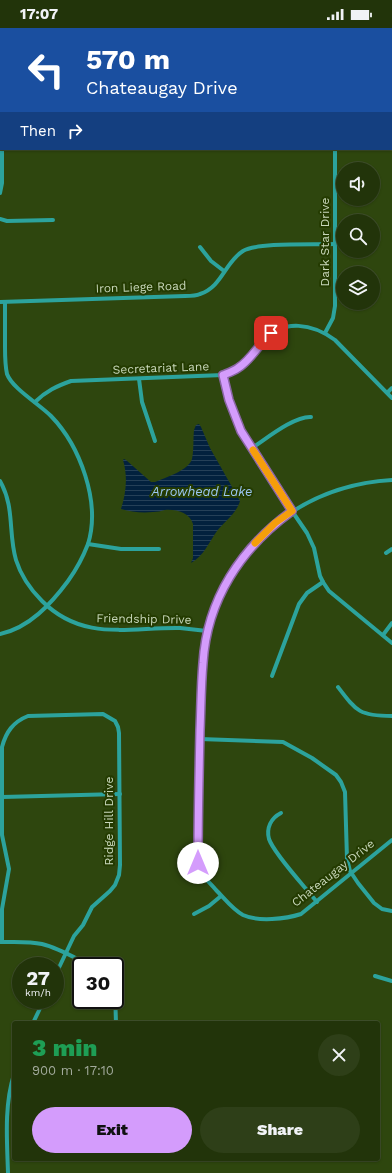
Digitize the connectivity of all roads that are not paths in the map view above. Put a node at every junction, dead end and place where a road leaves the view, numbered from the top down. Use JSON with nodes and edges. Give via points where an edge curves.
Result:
{"nodes":[{"id":1,"x":2,"y":150,"type":"edge"},
{"id":2,"x":335,"y":150,"type":"edge"},
{"id":3,"x":0,"y":193,"type":"edge"},
{"id":4,"x":0,"y":219,"type":"edge"},
{"id":5,"x":53,"y":220,"type":"dead end"},
{"id":6,"x":335,"y":244,"type":"junction"},
{"id":7,"x":200,"y":247,"type":"dead end"},
{"id":8,"x":224,"y":272,"type":"junction"},
{"id":9,"x":2,"y":302,"type":"edge"},
{"id":10,"x":325,"y":333,"type":"junction"},
{"id":11,"x":223,"y":375,"type":"junction"},
{"id":12,"x":139,"y":379,"type":"junction"},
{"id":13,"x":392,"y":388,"type":"edge"},
{"id":14,"x":388,"y":392,"type":"junction"},
{"id":15,"x":392,"y":398,"type":"edge"},
{"id":16,"x":35,"y":402,"type":"junction"},
{"id":17,"x":311,"y":417,"type":"dead end"},
{"id":18,"x":156,"y":441,"type":"dead end"},
{"id":19,"x":252,"y":448,"type":"junction"},
{"id":20,"x":392,"y":480,"type":"edge"},
{"id":21,"x":0,"y":481,"type":"edge"},
{"id":22,"x":292,"y":511,"type":"junction"},
{"id":23,"x":88,"y":544,"type":"junction"},
{"id":24,"x":159,"y":549,"type":"dead end"},
{"id":25,"x":392,"y":549,"type":"edge"},
{"id":26,"x":386,"y":552,"type":"dead end"},
{"id":27,"x":323,"y":582,"type":"junction"},
{"id":28,"x":46,"y":605,"type":"junction"},
{"id":29,"x":392,"y":623,"type":"edge"},
{"id":30,"x":207,"y":631,"type":"junction"},
{"id":31,"x":0,"y":634,"type":"edge"},
{"id":32,"x":383,"y":635,"type":"junction"},
{"id":33,"x":392,"y":643,"type":"edge"},
{"id":34,"x":272,"y":676,"type":"dead end"},
{"id":35,"x":338,"y":687,"type":"dead end"},
{"id":36,"x":392,"y":716,"type":"edge"},
{"id":37,"x":200,"y":739,"type":"junction"},
{"id":38,"x":120,"y":794,"type":"junction"},
{"id":39,"x":2,"y":797,"type":"junction"},
{"id":40,"x":281,"y":813,"type":"dead end"},
{"id":41,"x":392,"y":840,"type":"edge"},
{"id":42,"x":351,"y":873,"type":"junction"},
{"id":43,"x":221,"y":896,"type":"junction"},
{"id":44,"x":317,"y":902,"type":"junction"},
{"id":45,"x":392,"y":912,"type":"edge"},
{"id":46,"x":194,"y":914,"type":"dead end"},
{"id":47,"x":1,"y":942,"type":"edge"},
{"id":48,"x":66,"y":953,"type":"junction"},
{"id":49,"x":64,"y":957,"type":"edge"},
{"id":50,"x":74,"y":957,"type":"edge"},
{"id":51,"x":374,"y":976,"type":"dead end"},
{"id":52,"x":392,"y":981,"type":"edge"},
{"id":53,"x":40,"y":1009,"type":"edge"},
{"id":54,"x":116,"y":1009,"type":"edge"},
{"id":55,"x":34,"y":1021,"type":"edge"},
{"id":56,"x":116,"y":1021,"type":"edge"},
{"id":57,"x":12,"y":1083,"type":"edge"},
{"id":58,"x":7,"y":1154,"type":"junction"},
{"id":59,"x":12,"y":1154,"type":"edge"},
{"id":60,"x":8,"y":1173,"type":"edge"}],
"edges":[{"from":1,"to":3,"type":"street"},
{"from":2,"to":6,"type":"street","name":"Dark Star Drive"},
{"from":4,"to":5,"type":"street"},
{"from":6,"to":8,"type":"street","name":"Iron Liege Road","via":[[254,247],[236,256]]},
{"from":6,"to":10,"type":"street","name":"Dark Star Drive","via":[[336,306]]},
{"from":7,"to":8,"type":"street"},
{"from":8,"to":9,"type":"street","name":"Iron Liege Road","via":[[218,282],[200,295]]},
{"from":9,"to":16,"type":"street","via":[[8,375],[15,386]]},
{"from":10,"to":11,"type":"street","name":"Secretariat Lane","via":[[299,325],[279,330],[263,340],[244,364]]},
{"from":10,"to":14,"type":"street","name":"Secretariat Lane"},
{"from":11,"to":12,"type":"street","name":"Secretariat Lane"},
{"from":11,"to":19,"type":"street","via":[[234,415]]},
{"from":12,"to":16,"type":"street","name":"Secretariat Lane","via":[[71,381],[53,387]]},
{"from":12,"to":18,"type":"street","via":[[142,402]]},
{"from":13,"to":14,"type":"street"},
{"from":14,"to":15,"type":"street","name":"Secretariat Lane"},
{"from":16,"to":23,"type":"street","via":[[63,431],[83,468],[91,511]]},
{"from":17,"to":19,"type":"street","via":[[294,421]]},
{"from":19,"to":22,"type":"street"},
{"from":20,"to":22,"type":"street","name":"Chateaugay Drive","via":[[343,488],[318,497]]},
{"from":21,"to":28,"type":"street","name":"Friendship Drive","via":[[10,505],[16,561],[27,583]]},
{"from":22,"to":27,"type":"street","via":[[311,540]]},
{"from":22,"to":30,"type":"street","name":"Chateaugay Drive","via":[[263,534],[238,563],[220,595]]},
{"from":23,"to":24,"type":"street","via":[[120,549]]},
{"from":23,"to":28,"type":"street","via":[[72,576]]},
{"from":25,"to":26,"type":"street"},
{"from":27,"to":32,"type":"street","via":[[329,590]]},
{"from":27,"to":34,"type":"street","via":[[307,593],[299,604]]},
{"from":28,"to":30,"type":"street","name":"Friendship Drive","via":[[67,620],[98,630],[180,628]]},
{"from":28,"to":31,"type":"street","via":[[29,622]]},
{"from":29,"to":32,"type":"street"},
{"from":30,"to":37,"type":"street","name":"Chateaugay Drive"},
{"from":32,"to":33,"type":"street"},
{"from":35,"to":36,"type":"street","via":[[354,708],[364,714]]},
{"from":37,"to":42,"type":"street","via":[[283,742],[336,775],[345,792],[347,859]]},
{"from":37,"to":43,"type":"street","name":"Chateaugay Drive","via":[[198,863],[203,875]]},
{"from":38,"to":39,"type":"street"},
{"from":38,"to":39,"type":"street","name":"Ridge Hill Drive","via":[[119,733],[114,720],[103,714],[37,715],[22,719],[12,726],[5,737],[2,747]]},
{"from":38,"to":48,"type":"street","name":"Ridge Hill Drive","via":[[119,875],[110,892],[92,907]]},
{"from":39,"to":47,"type":"street","via":[[2,835],[9,869],[2,909]]},
{"from":40,"to":44,"type":"street","via":[[272,820],[268,829],[269,839],[275,851]]},
{"from":41,"to":42,"type":"street","name":"Chateaugay Drive"},
{"from":42,"to":44,"type":"street","name":"Chateaugay Drive"},
{"from":42,"to":45,"type":"street","via":[[374,903]]},
{"from":43,"to":44,"type":"street","name":"Chateaugay Drive","via":[[242,915],[255,918],[290,918],[301,914]]},
{"from":43,"to":46,"type":"street"},
{"from":47,"to":48,"type":"street","via":[[30,942]]},
{"from":48,"to":49,"type":"street","name":"Ridge Hill Drive"},
{"from":48,"to":50,"type":"street"},
{"from":51,"to":52,"type":"street"},
{"from":53,"to":55,"type":"street"},
{"from":54,"to":56,"type":"street"},
{"from":57,"to":58,"type":"street","via":[[7,1106]]},
{"from":58,"to":59,"type":"street"},
{"from":58,"to":60,"type":"street"}]}
